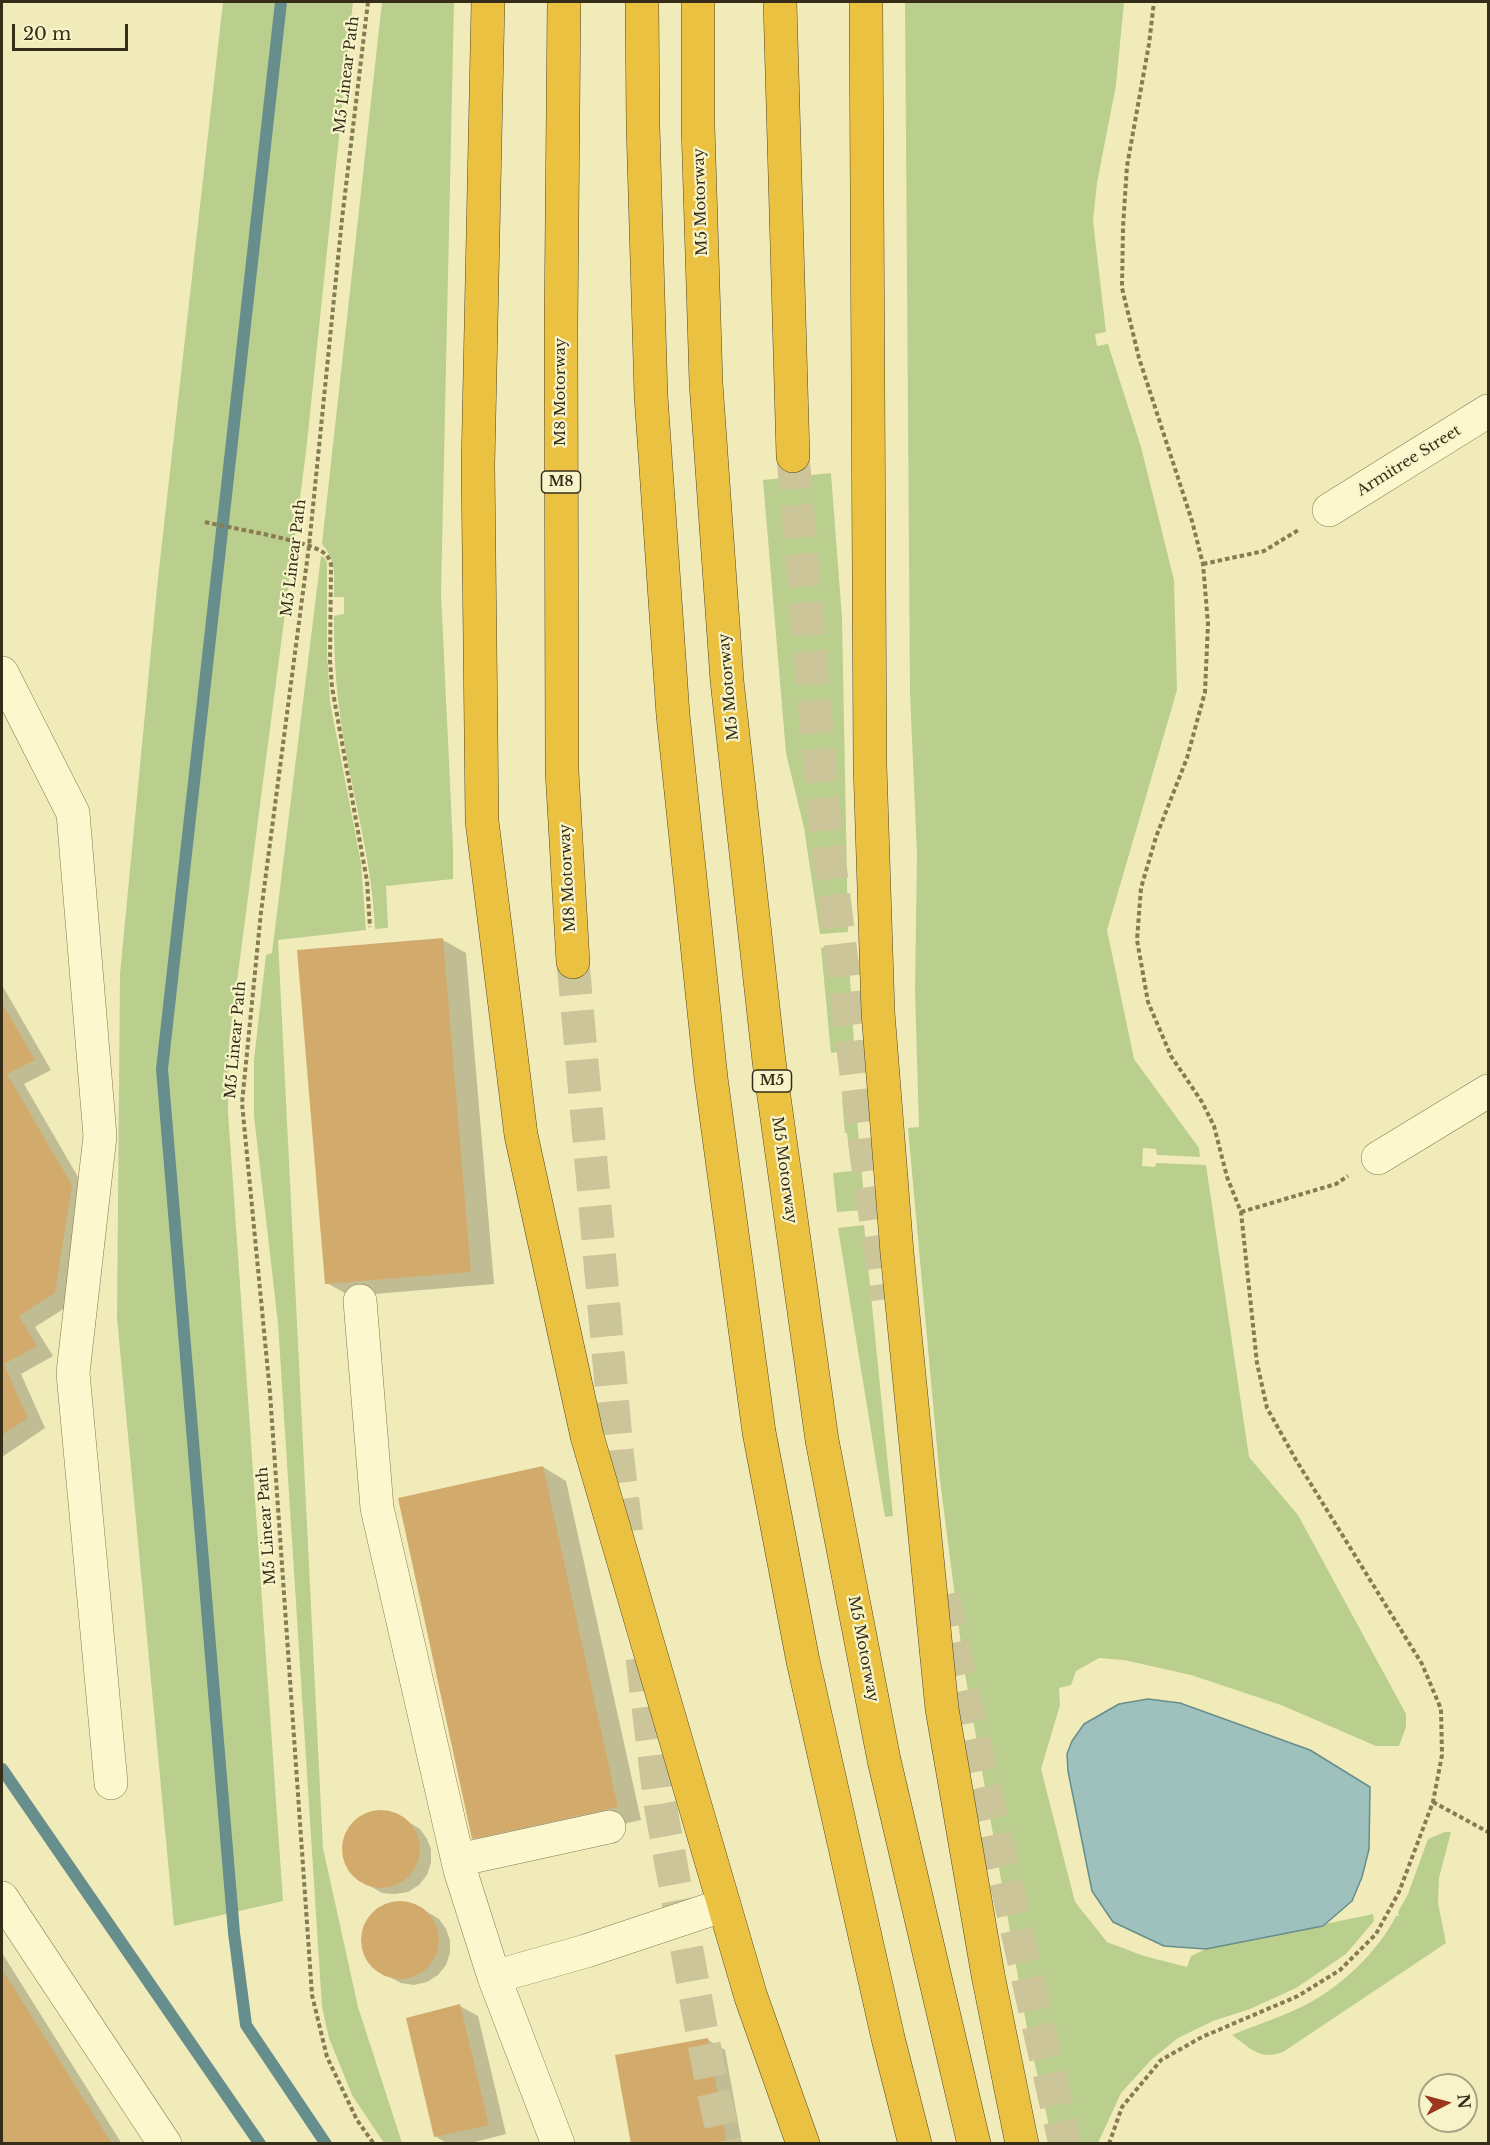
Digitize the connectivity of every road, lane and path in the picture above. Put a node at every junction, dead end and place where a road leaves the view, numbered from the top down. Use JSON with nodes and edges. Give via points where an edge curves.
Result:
{"nodes":[{"id":1,"x":368,"y":2,"type":"edge"},
{"id":2,"x":488,"y":2,"type":"edge"},
{"id":3,"x":564,"y":2,"type":"edge"},
{"id":4,"x":642,"y":2,"type":"edge"},
{"id":5,"x":698,"y":2,"type":"edge"},
{"id":6,"x":780,"y":2,"type":"edge"},
{"id":7,"x":866,"y":2,"type":"edge"},
{"id":8,"x":1154,"y":2,"type":"edge"},
{"id":9,"x":1488,"y":411,"type":"edge"},
{"id":10,"x":793,"y":456,"type":"tunnel mouth"},
{"id":11,"x":1329,"y":510,"type":"joint"},
{"id":12,"x":205,"y":522,"type":"dead end"},
{"id":13,"x":307,"y":545,"type":"junction"},
{"id":14,"x":1203,"y":564,"type":"junction"},
{"id":15,"x":2,"y":673,"type":"edge"},
{"id":16,"x":370,"y":927,"type":"dead end"},
{"id":17,"x":573,"y":962,"type":"tunnel mouth"},
{"id":18,"x":1488,"y":1091,"type":"edge"},
{"id":19,"x":1378,"y":1158,"type":"joint"},
{"id":20,"x":1241,"y":1212,"type":"junction"},
{"id":21,"x":360,"y":1301,"type":"dead end"},
{"id":22,"x":111,"y":1783,"type":"dead end"},
{"id":23,"x":1433,"y":1802,"type":"junction"},
{"id":24,"x":609,"y":1827,"type":"dead end"},
{"id":25,"x":1488,"y":1832,"type":"edge"},
{"id":26,"x":458,"y":1860,"type":"junction"},
{"id":27,"x":2,"y":1898,"type":"edge"},
{"id":28,"x":724,"y":1905,"type":"junction"},
{"id":29,"x":494,"y":1977,"type":"junction"},
{"id":30,"x":165,"y":2144,"type":"edge"},
{"id":31,"x":374,"y":2144,"type":"edge"},
{"id":32,"x":558,"y":2144,"type":"edge"},
{"id":33,"x":803,"y":2144,"type":"edge"},
{"id":34,"x":915,"y":2144,"type":"edge"},
{"id":35,"x":974,"y":2144,"type":"edge"},
{"id":36,"x":1022,"y":2144,"type":"edge"},
{"id":37,"x":1108,"y":2144,"type":"edge"}],
"edges":[{"from":1,"to":13,"type":"path","name":"M5 Linear Path"},
{"from":2,"to":28,"type":"highway","via":[[478,465],[482,821],[512,1066],[521,1135],[587,1436]]},
{"from":3,"to":17,"type":"highway","name":"M8 Motorway","number":"M8","via":[[562,771]]},
{"from":4,"to":34,"type":"highway","via":[[652,408],[673,715],[711,1078],[761,1443],[803,1661]]},
{"from":5,"to":35,"type":"highway","name":"M5 Motorway","number":"M5","via":[[706,383],[727,681],[769,1061],[822,1440],[884,1760]]},
{"from":6,"to":10,"type":"highway"},
{"from":7,"to":36,"type":"highway","via":[[870,765],[879,1024],[897,1253],[942,1709]]},
{"from":8,"to":14,"type":"path","via":[[1127,166],[1122,288],[1139,357]]},
{"from":9,"to":11,"type":"street","name":"Armitree Street"},
{"from":11,"to":14,"type":"path","via":[[1264,551]]},
{"from":12,"to":13,"type":"path"},
{"from":13,"to":16,"type":"path","via":[[323,552],[331,565],[332,687],[367,880]]},
{"from":13,"to":31,"type":"path","name":"M5 Linear Path","via":[[261,912],[242,1103],[270,1393],[312,1995],[327,2057],[357,2120]]},
{"from":14,"to":20,"type":"path","via":[[1208,624],[1204,692],[1187,758],[1141,888],[1137,940],[1148,1002],[1171,1056],[1214,1126],[1227,1178]]},
{"from":15,"to":22,"type":"street","via":[[73,813],[100,1136],[73,1373]]},
{"from":18,"to":19,"type":"street"},
{"from":19,"to":20,"type":"path","via":[[1336,1184]]},
{"from":20,"to":23,"type":"path","via":[[1257,1363],[1267,1408],[1422,1664],[1441,1709],[1442,1755]]},
{"from":21,"to":26,"type":"street","via":[[377,1508]]},
{"from":23,"to":25,"type":"path"},
{"from":23,"to":37,"type":"path","via":[[1399,1892],[1376,1934],[1340,1970],[1298,1996],[1202,2037],[1161,2060],[1122,2107]]},
{"from":24,"to":26,"type":"street"},
{"from":26,"to":29,"type":"street"},
{"from":27,"to":30,"type":"street"},
{"from":28,"to":29,"type":"street"},
{"from":28,"to":33,"type":"highway","via":[[751,1997]]},
{"from":29,"to":32,"type":"street"}]}
